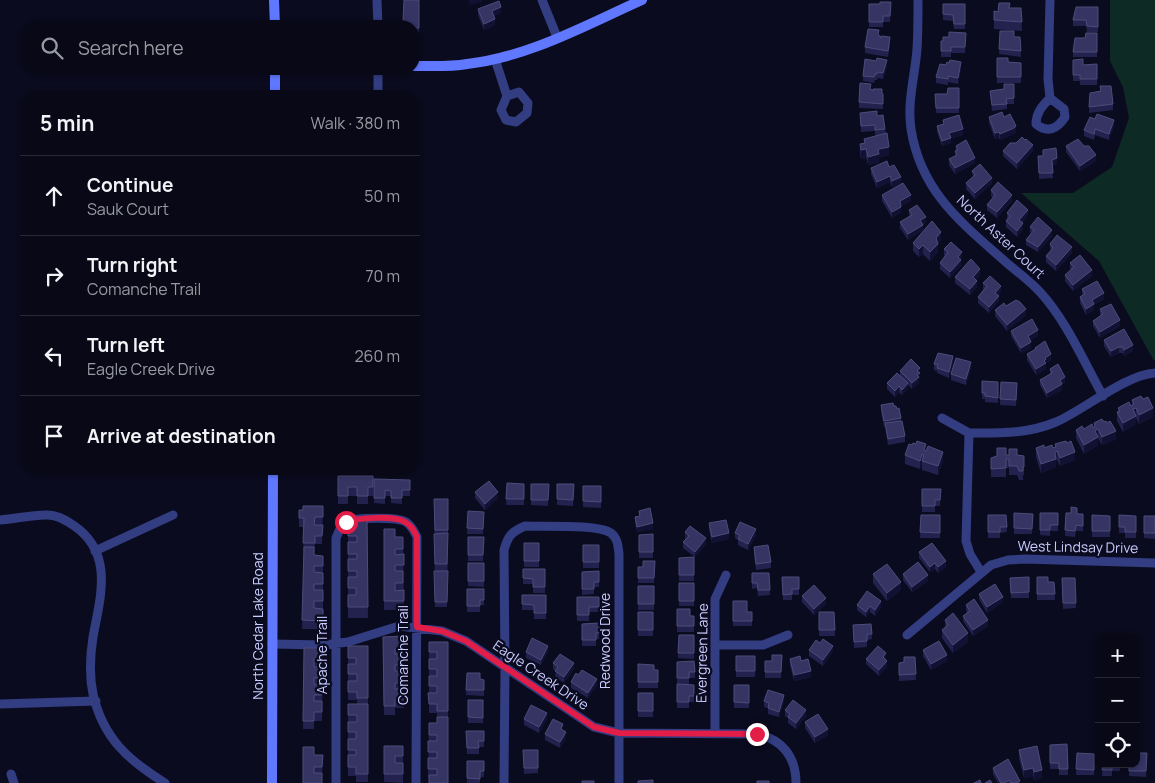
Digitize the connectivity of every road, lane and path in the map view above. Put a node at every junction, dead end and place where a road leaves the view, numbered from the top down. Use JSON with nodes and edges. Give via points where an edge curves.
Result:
{"nodes":[{"id":1,"x":274,"y":0,"type":"edge"},
{"id":2,"x":377,"y":0,"type":"edge"},
{"id":3,"x":542,"y":0,"type":"edge"},
{"id":4,"x":642,"y":0,"type":"edge"},
{"id":5,"x":918,"y":0,"type":"edge"},
{"id":6,"x":1050,"y":0,"type":"edge"},
{"id":7,"x":274,"y":20,"type":"edge"},
{"id":8,"x":378,"y":20,"type":"edge"},
{"id":9,"x":557,"y":37,"type":"junction"},
{"id":10,"x":495,"y":59,"type":"junction"},
{"id":11,"x":420,"y":66,"type":"edge"},
{"id":12,"x":275,"y":75,"type":"edge"},
{"id":13,"x":378,"y":75,"type":"edge"},
{"id":14,"x":274,"y":90,"type":"edge"},
{"id":15,"x":378,"y":90,"type":"edge"},
{"id":16,"x":506,"y":96,"type":"dead end"},
{"id":17,"x":1050,"y":98,"type":"dead end"},
{"id":18,"x":1155,"y":373,"type":"edge"},
{"id":19,"x":1103,"y":396,"type":"junction"},
{"id":20,"x":942,"y":418,"type":"dead end"},
{"id":21,"x":969,"y":433,"type":"junction"},
{"id":22,"x":273,"y":475,"type":"edge"},
{"id":23,"x":173,"y":514,"type":"dead end"},
{"id":24,"x":0,"y":520,"type":"edge"},
{"id":25,"x":412,"y":528,"type":"joint"},
{"id":26,"x":95,"y":551,"type":"junction"},
{"id":27,"x":1155,"y":563,"type":"edge"},
{"id":28,"x":981,"y":572,"type":"junction"},
{"id":29,"x":726,"y":575,"type":"dead end"},
{"id":30,"x":417,"y":627,"type":"junction"},
{"id":31,"x":788,"y":635,"type":"dead end"},
{"id":32,"x":907,"y":635,"type":"dead end"},
{"id":33,"x":336,"y":643,"type":"junction"},
{"id":34,"x":272,"y":644,"type":"junction"},
{"id":35,"x":715,"y":645,"type":"junction"},
{"id":36,"x":505,"y":668,"type":"junction"},
{"id":37,"x":96,"y":701,"type":"junction"},
{"id":38,"x":0,"y":704,"type":"edge"},
{"id":39,"x":619,"y":733,"type":"junction"},
{"id":40,"x":714,"y":733,"type":"junction"},
{"id":41,"x":165,"y":783,"type":"edge"},
{"id":42,"x":272,"y":783,"type":"edge"},
{"id":43,"x":336,"y":783,"type":"edge"},
{"id":44,"x":416,"y":783,"type":"edge"},
{"id":45,"x":504,"y":783,"type":"edge"},
{"id":46,"x":619,"y":783,"type":"edge"},
{"id":47,"x":796,"y":783,"type":"edge"}],
"edges":[{"from":1,"to":7,"type":"main road"},
{"from":2,"to":8,"type":"street"},
{"from":3,"to":9,"type":"street"},
{"from":4,"to":9,"type":"main road"},
{"from":5,"to":19,"type":"street","name":"North Aster Court","via":[[917,48],[910,104],[911,128],[924,170],[938,196],[958,220],[1050,304]]},
{"from":6,"to":17,"type":"street"},
{"from":9,"to":10,"type":"main road"},
{"from":10,"to":11,"type":"main road"},
{"from":10,"to":16,"type":"street"},
{"from":12,"to":14,"type":"main road"},
{"from":13,"to":15,"type":"street"},
{"from":18,"to":19,"type":"street","via":[[1128,382]]},
{"from":19,"to":21,"type":"street","via":[[1057,422],[1035,430]]},
{"from":20,"to":21,"type":"street"},
{"from":21,"to":28,"type":"street","via":[[966,541]]},
{"from":22,"to":34,"type":"main road","name":"North Cedar Lake Road"},
{"from":23,"to":26,"type":"street"},
{"from":24,"to":26,"type":"street","via":[[46,514],[61,518],[80,530]]},
{"from":25,"to":30,"type":"street","name":"Comanche Trail","via":[[417,537]]},
{"from":25,"to":33,"type":"street","name":"Apache Trail","via":[[404,520],[392,519],[354,520],[340,528],[336,538]]},
{"from":26,"to":37,"type":"street","via":[[102,580],[90,666]]},
{"from":27,"to":28,"type":"street","name":"West Lindsay Drive","via":[[1025,559],[991,565]]},
{"from":28,"to":32,"type":"street","name":"West Lindsay Drive"},
{"from":29,"to":35,"type":"street","name":"Evergreen Lane","via":[[715,599]]},
{"from":30,"to":33,"type":"street","name":"Eagle Creek Drive","via":[[398,626]]},
{"from":30,"to":36,"type":"street","name":"Eagle Creek Drive","via":[[442,631],[466,641]]},
{"from":30,"to":44,"type":"street","name":"Comanche Trail"},
{"from":31,"to":35,"type":"street","via":[[763,645]]},
{"from":33,"to":34,"type":"street","name":"Eagle Creek Drive"},
{"from":33,"to":43,"type":"street","name":"Apache Trail"},
{"from":34,"to":42,"type":"main road","name":"North Cedar Lake Road"},
{"from":35,"to":40,"type":"street","name":"Evergreen Lane"},
{"from":36,"to":39,"type":"street","name":"Eagle Creek Drive","via":[[594,727]]},
{"from":36,"to":39,"type":"street","name":"Redwood Drive","via":[[504,550],[508,537],[525,526],[599,528],[610,533],[617,540],[619,554]]},
{"from":36,"to":45,"type":"street"},
{"from":37,"to":38,"type":"street"},
{"from":37,"to":41,"type":"street","via":[[99,715],[122,751]]},
{"from":39,"to":40,"type":"street","name":"Eagle Creek Drive"},
{"from":39,"to":46,"type":"street","name":"Redwood Drive"},
{"from":40,"to":47,"type":"street","name":"Eagle Creek Drive","via":[[768,736],[791,758]]}]}
